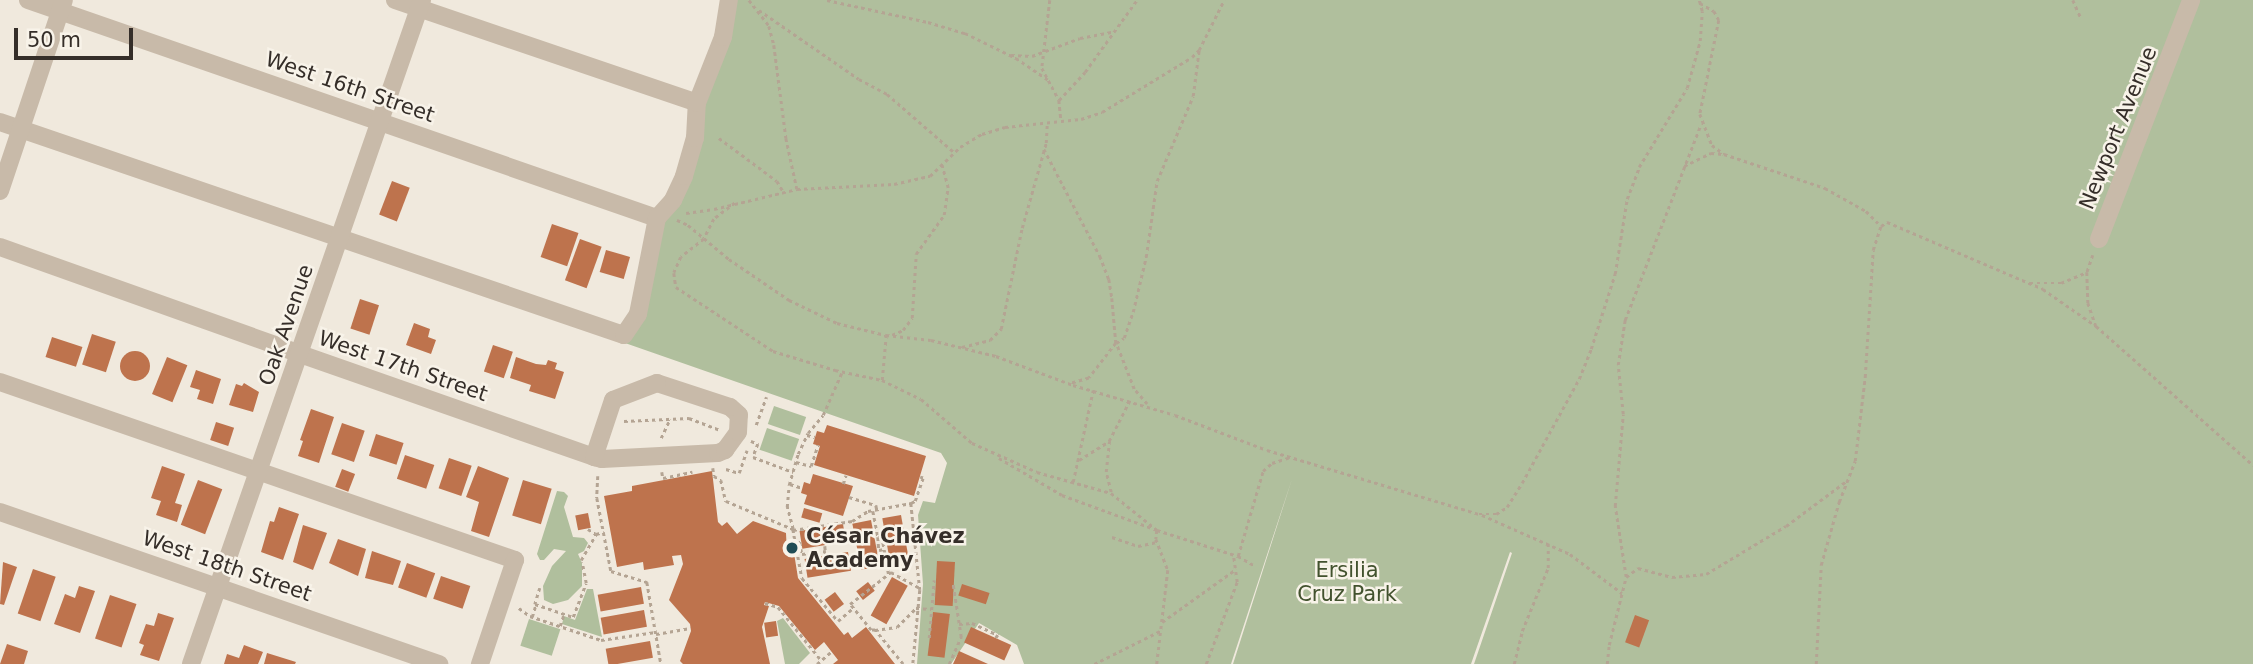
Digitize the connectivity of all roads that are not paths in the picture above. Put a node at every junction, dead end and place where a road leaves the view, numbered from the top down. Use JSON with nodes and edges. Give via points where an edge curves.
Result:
{"nodes":[{"id":1,"x":28,"y":0,"type":"edge"},
{"id":2,"x":395,"y":0,"type":"edge"},
{"id":3,"x":729,"y":0,"type":"edge"},
{"id":4,"x":2191,"y":0,"type":"edge"},
{"id":5,"x":421,"y":4,"type":"edge"},
{"id":6,"x":62,"y":5,"type":"edge"},
{"id":7,"x":697,"y":103,"type":"junction"},
{"id":8,"x":380,"y":121,"type":"junction"},
{"id":9,"x":0,"y":122,"type":"edge"},
{"id":10,"x":21,"y":129,"type":"junction"},
{"id":11,"x":0,"y":191,"type":"edge"},
{"id":12,"x":657,"y":219,"type":"junction"},
{"id":13,"x":2098,"y":239,"type":"road end"},
{"id":14,"x":339,"y":240,"type":"junction"},
{"id":15,"x":0,"y":247,"type":"edge"},
{"id":16,"x":300,"y":354,"type":"junction"},
{"id":17,"x":0,"y":382,"type":"edge"},
{"id":18,"x":598,"y":458,"type":"junction"},
{"id":19,"x":259,"y":471,"type":"junction"},
{"id":20,"x":0,"y":512,"type":"edge"},
{"id":21,"x":217,"y":587,"type":"junction"},
{"id":22,"x":191,"y":664,"type":"edge"},
{"id":23,"x":439,"y":664,"type":"edge"},
{"id":24,"x":480,"y":664,"type":"edge"}],
"edges":[{"from":1,"to":6,"type":"street","name":"West 16th Street"},
{"from":2,"to":5,"type":"street"},
{"from":3,"to":7,"type":"street","via":[[723,37]]},
{"from":4,"to":13,"type":"street","name":"Newport Avenue"},
{"from":5,"to":7,"type":"street"},
{"from":5,"to":8,"type":"street","name":"Oak Avenue"},
{"from":6,"to":8,"type":"street","name":"West 16th Street"},
{"from":6,"to":10,"type":"street"},
{"from":7,"to":12,"type":"street","via":[[695,138],[684,176]]},
{"from":8,"to":12,"type":"street","name":"West 16th Street"},
{"from":8,"to":14,"type":"street","name":"Oak Avenue"},
{"from":9,"to":10,"type":"street"},
{"from":10,"to":11,"type":"street"},
{"from":10,"to":14,"type":"street"},
{"from":12,"to":14,"type":"street","via":[[638,314],[624,335]]},
{"from":14,"to":16,"type":"street","name":"Oak Avenue"},
{"from":15,"to":16,"type":"street","name":"West 17th Street"},
{"from":16,"to":18,"type":"street","name":"West 17th Street"},
{"from":16,"to":19,"type":"street","name":"Oak Avenue"},
{"from":17,"to":19,"type":"street"},
{"from":18,"to":18,"type":"street","via":[[613,400],[657,383],[730,407],[739,415],[743,438],[718,453]]},
{"from":19,"to":21,"type":"street","name":"Oak Avenue"},
{"from":19,"to":24,"type":"street","via":[[515,560]]},
{"from":20,"to":21,"type":"street","name":"West 18th Street"},
{"from":21,"to":22,"type":"street","name":"Oak Avenue"},
{"from":21,"to":23,"type":"street","name":"West 18th Street"}]}
